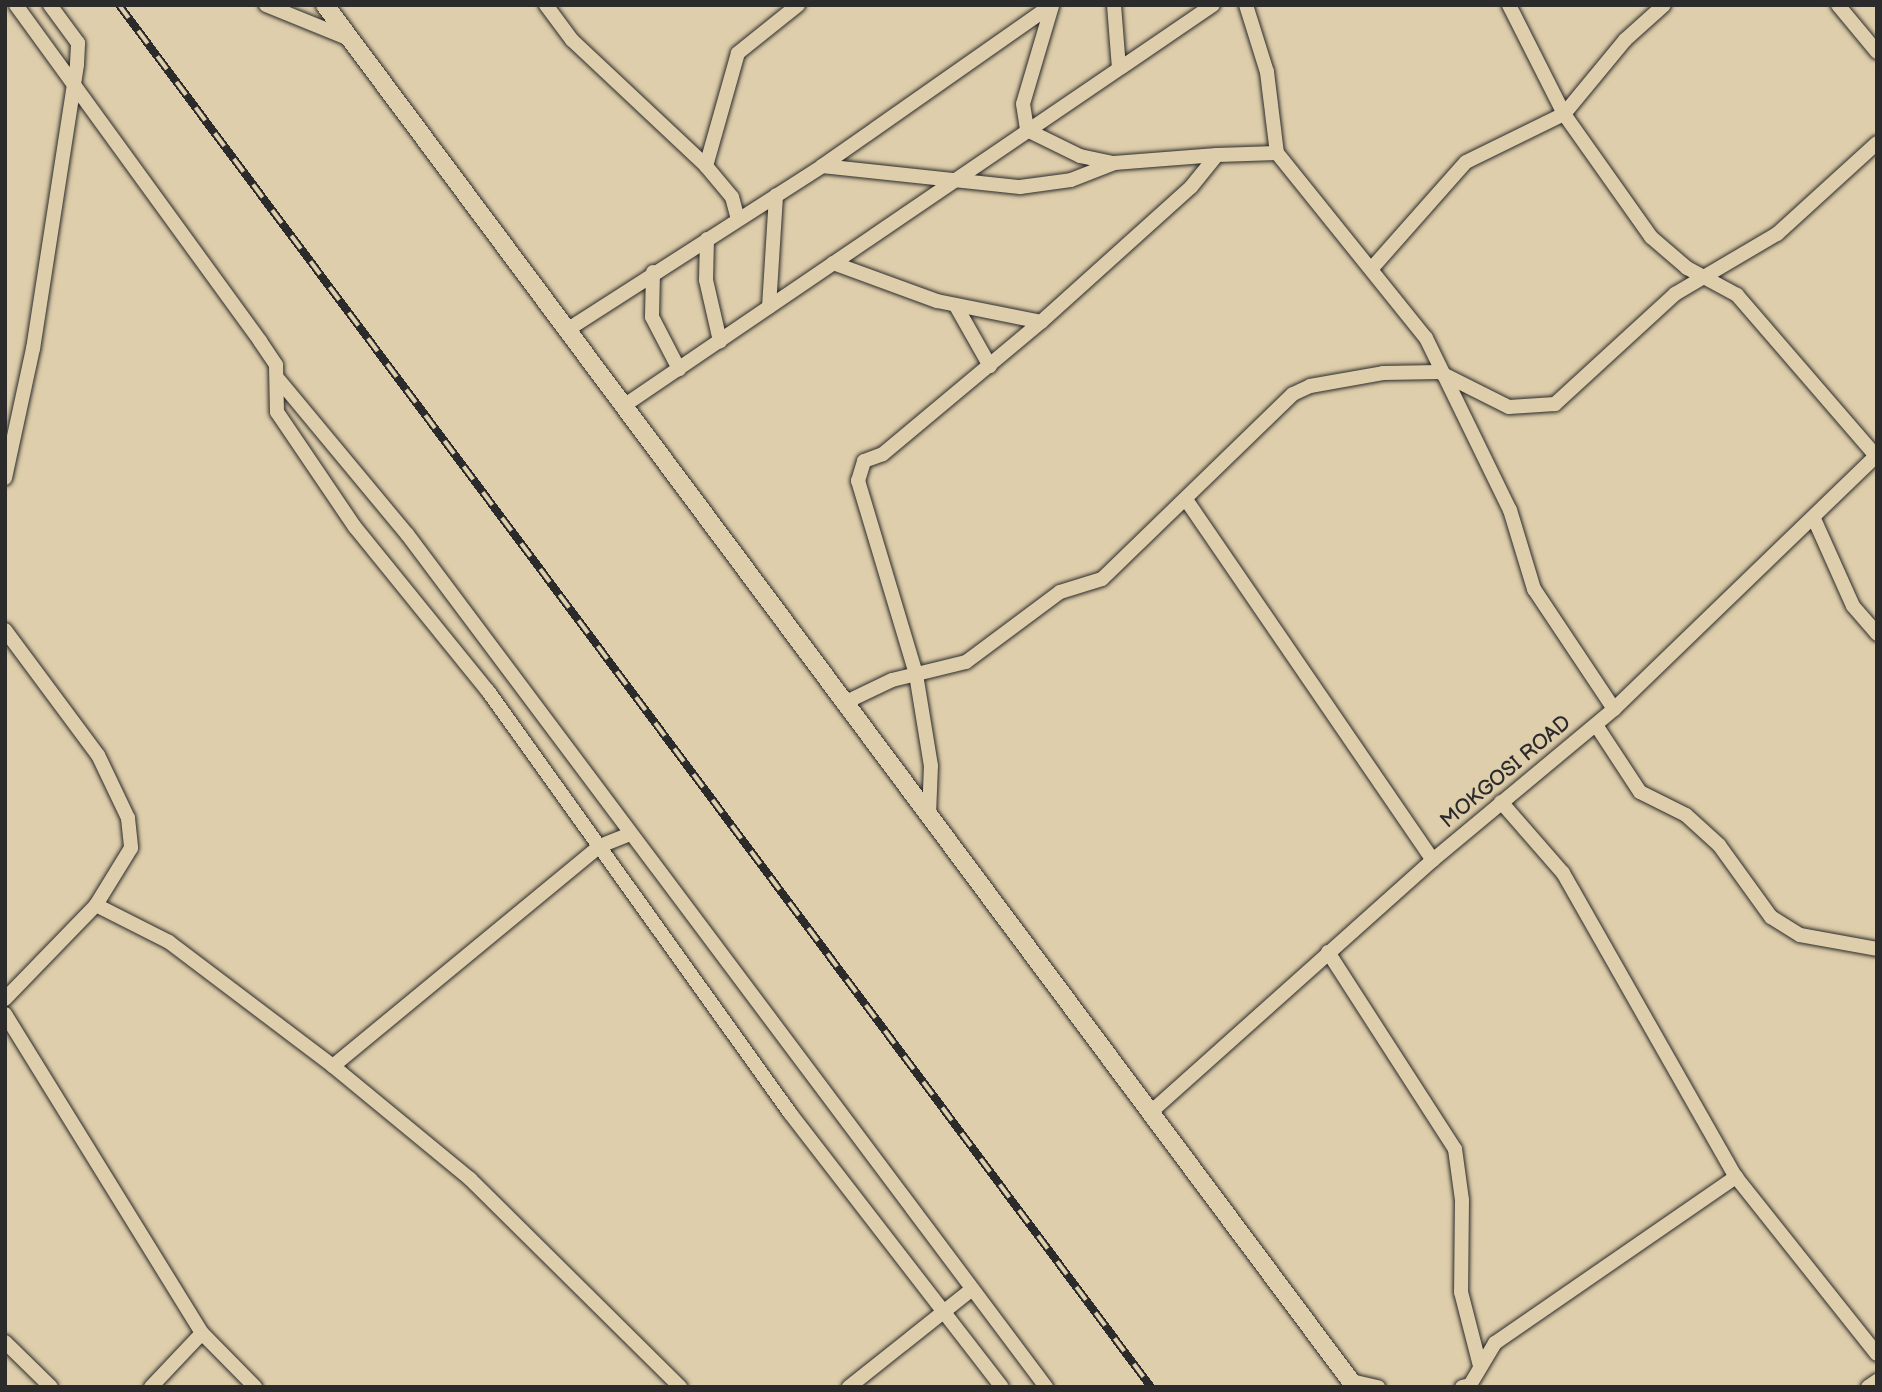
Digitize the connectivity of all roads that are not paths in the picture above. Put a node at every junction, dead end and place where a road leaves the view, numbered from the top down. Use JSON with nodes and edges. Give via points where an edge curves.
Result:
{"nodes":[{"id":1,"x":16,"y":5,"type":"edge"},
{"id":2,"x":50,"y":5,"type":"edge"},
{"id":3,"x":266,"y":5,"type":"edge"},
{"id":4,"x":325,"y":5,"type":"edge"},
{"id":5,"x":546,"y":5,"type":"edge"},
{"id":6,"x":798,"y":5,"type":"edge"},
{"id":7,"x":1052,"y":5,"type":"edge"},
{"id":8,"x":1114,"y":5,"type":"edge"},
{"id":9,"x":1213,"y":5,"type":"edge"},
{"id":10,"x":1246,"y":5,"type":"edge"},
{"id":11,"x":1509,"y":5,"type":"edge"},
{"id":12,"x":1664,"y":5,"type":"edge"},
{"id":13,"x":1838,"y":5,"type":"edge"},
{"id":14,"x":352,"y":40,"type":"junction"},
{"id":15,"x":1877,"y":52,"type":"edge"},
{"id":16,"x":1119,"y":68,"type":"junction"},
{"id":17,"x":75,"y":86,"type":"junction"},
{"id":18,"x":1564,"y":114,"type":"junction"},
{"id":19,"x":1027,"y":130,"type":"junction"},
{"id":20,"x":1877,"y":143,"type":"edge"},
{"id":21,"x":1277,"y":153,"type":"junction"},
{"id":22,"x":1217,"y":155,"type":"junction"},
{"id":23,"x":1114,"y":163,"type":"junction"},
{"id":24,"x":706,"y":166,"type":"junction"},
{"id":25,"x":822,"y":166,"type":"junction"},
{"id":26,"x":950,"y":183,"type":"junction"},
{"id":27,"x":776,"y":195,"type":"junction"},
{"id":28,"x":738,"y":219,"type":"junction"},
{"id":29,"x":707,"y":239,"type":"junction"},
{"id":30,"x":833,"y":263,"type":"junction"},
{"id":31,"x":1373,"y":267,"type":"junction"},
{"id":32,"x":653,"y":272,"type":"junction"},
{"id":33,"x":1702,"y":274,"type":"junction"},
{"id":34,"x":956,"y":306,"type":"junction"},
{"id":35,"x":769,"y":307,"type":"junction"},
{"id":36,"x":1041,"y":322,"type":"junction"},
{"id":37,"x":567,"y":330,"type":"junction"},
{"id":38,"x":720,"y":341,"type":"junction"},
{"id":39,"x":990,"y":366,"type":"junction"},
{"id":40,"x":679,"y":369,"type":"junction"},
{"id":41,"x":1439,"y":372,"type":"junction"},
{"id":42,"x":279,"y":380,"type":"junction"},
{"id":43,"x":625,"y":405,"type":"junction"},
{"id":44,"x":1876,"y":456,"type":"edge"},
{"id":45,"x":5,"y":478,"type":"edge"},
{"id":46,"x":1187,"y":501,"type":"junction"},
{"id":47,"x":1815,"y":521,"type":"junction"},
{"id":48,"x":5,"y":630,"type":"edge"},
{"id":49,"x":1877,"y":634,"type":"edge"},
{"id":50,"x":916,"y":674,"type":"junction"},
{"id":51,"x":844,"y":703,"type":"junction"},
{"id":52,"x":1614,"y":709,"type":"junction"},
{"id":53,"x":1596,"y":725,"type":"junction"},
{"id":54,"x":1500,"y":802,"type":"junction"},
{"id":55,"x":929,"y":815,"type":"junction"},
{"id":56,"x":627,"y":835,"type":"junction"},
{"id":57,"x":600,"y":846,"type":"junction"},
{"id":58,"x":1433,"y":860,"type":"junction"},
{"id":59,"x":96,"y":905,"type":"junction"},
{"id":60,"x":1877,"y":948,"type":"edge"},
{"id":61,"x":1328,"y":952,"type":"junction"},
{"id":62,"x":5,"y":999,"type":"edge"},
{"id":63,"x":5,"y":1014,"type":"edge"},
{"id":64,"x":333,"y":1066,"type":"junction"},
{"id":65,"x":1152,"y":1111,"type":"junction"},
{"id":66,"x":1736,"y":1177,"type":"junction"},
{"id":67,"x":972,"y":1289,"type":"junction"},
{"id":68,"x":944,"y":1312,"type":"junction"},
{"id":69,"x":202,"y":1333,"type":"junction"},
{"id":70,"x":5,"y":1342,"type":"edge"},
{"id":71,"x":1877,"y":1354,"type":"edge"},
{"id":72,"x":1480,"y":1366,"type":"junction"},
{"id":73,"x":1877,"y":1381,"type":"edge"},
{"id":74,"x":1353,"y":1384,"type":"edge"},
{"id":75,"x":1467,"y":1386,"type":"edge"},
{"id":76,"x":51,"y":1387,"type":"edge"},
{"id":77,"x":151,"y":1387,"type":"edge"},
{"id":78,"x":255,"y":1387,"type":"edge"},
{"id":79,"x":680,"y":1387,"type":"edge"},
{"id":80,"x":849,"y":1387,"type":"edge"},
{"id":81,"x":1002,"y":1387,"type":"edge"},
{"id":82,"x":1046,"y":1387,"type":"edge"},
{"id":83,"x":1378,"y":1387,"type":"edge"},
{"id":84,"x":1868,"y":1387,"type":"edge"}],
"edges":[{"from":1,"to":17,"type":"street"},
{"from":2,"to":17,"type":"street","via":[[78,43]]},
{"from":3,"to":14,"type":"street"},
{"from":4,"to":14,"type":"street"},
{"from":5,"to":24,"type":"street","via":[[581,49]]},
{"from":6,"to":24,"type":"street","via":[[738,53]]},
{"from":7,"to":19,"type":"street","via":[[1023,104]]},
{"from":7,"to":25,"type":"street"},
{"from":8,"to":16,"type":"street"},
{"from":9,"to":16,"type":"street"},
{"from":10,"to":21,"type":"street","via":[[1268,72]]},
{"from":11,"to":18,"type":"street"},
{"from":12,"to":18,"type":"street","via":[[1625,40]]},
{"from":13,"to":15,"type":"street"},
{"from":14,"to":37,"type":"street"},
{"from":16,"to":19,"type":"street"},
{"from":17,"to":42,"type":"street","via":[[260,341]]},
{"from":17,"to":45,"type":"street","via":[[33,349]]},
{"from":18,"to":31,"type":"street","via":[[1466,162]]},
{"from":18,"to":33,"type":"street","via":[[1651,237]]},
{"from":19,"to":23,"type":"street"},
{"from":19,"to":26,"type":"street"},
{"from":20,"to":33,"type":"street","via":[[1777,234]]},
{"from":21,"to":22,"type":"street"},
{"from":21,"to":31,"type":"street","via":[[1296,184]]},
{"from":22,"to":23,"type":"street"},
{"from":22,"to":36,"type":"street","via":[[1191,187]]},
{"from":23,"to":26,"type":"street","via":[[1041,187]]},
{"from":24,"to":28,"type":"street","via":[[732,197]]},
{"from":25,"to":26,"type":"street","via":[[892,169]]},
{"from":25,"to":27,"type":"street"},
{"from":26,"to":30,"type":"street"},
{"from":27,"to":28,"type":"street"},
{"from":27,"to":35,"type":"street"},
{"from":28,"to":29,"type":"street"},
{"from":29,"to":32,"type":"street"},
{"from":29,"to":38,"type":"street","via":[[707,292]]},
{"from":30,"to":34,"type":"street"},
{"from":30,"to":35,"type":"street"},
{"from":31,"to":41,"type":"street","via":[[1426,338]]},
{"from":32,"to":37,"type":"street"},
{"from":32,"to":40,"type":"street","via":[[652,317]]},
{"from":33,"to":41,"type":"street","via":[[1555,404],[1509,407]]},
{"from":33,"to":44,"type":"street","via":[[1737,295]]},
{"from":34,"to":36,"type":"street"},
{"from":34,"to":39,"type":"street"},
{"from":35,"to":38,"type":"street"},
{"from":36,"to":39,"type":"street"},
{"from":37,"to":43,"type":"street"},
{"from":38,"to":40,"type":"street"},
{"from":39,"to":50,"type":"street","via":[[883,454],[864,461],[858,481]]},
{"from":40,"to":43,"type":"street"},
{"from":41,"to":46,"type":"street","via":[[1325,380],[1293,394]]},
{"from":41,"to":52,"type":"street","via":[[1510,510],[1549,617]]},
{"from":42,"to":56,"type":"street","via":[[407,534]]},
{"from":42,"to":57,"type":"street","via":[[272,402],[293,439]]},
{"from":43,"to":51,"type":"street"},
{"from":44,"to":47,"type":"street","name":"MOKGOSI ROAD"},
{"from":46,"to":50,"type":"street","via":[[1102,579],[1060,592],[966,662]]},
{"from":46,"to":58,"type":"street"},
{"from":47,"to":49,"type":"street","via":[[1853,606]]},
{"from":47,"to":52,"type":"street","name":"MOKGOSI ROAD"},
{"from":48,"to":59,"type":"street","via":[[74,716],[128,818],[131,848]]},
{"from":50,"to":51,"type":"street"},
{"from":50,"to":55,"type":"street","via":[[931,766]]},
{"from":51,"to":55,"type":"street"},
{"from":52,"to":53,"type":"street","name":"MOKGOSI ROAD"},
{"from":53,"to":54,"type":"street","name":"MOKGOSI ROAD"},
{"from":53,"to":60,"type":"street","via":[[1640,792],[1686,815],[1719,845],[1771,917],[1800,935]]},
{"from":54,"to":58,"type":"street","name":"MOKGOSI ROAD"},
{"from":54,"to":66,"type":"street","via":[[1563,873]]},
{"from":55,"to":65,"type":"street"},
{"from":56,"to":57,"type":"street"},
{"from":56,"to":67,"type":"street"},
{"from":57,"to":64,"type":"street"},
{"from":57,"to":68,"type":"street","via":[[790,1112]]},
{"from":58,"to":61,"type":"street","name":"MOKGOSI ROAD"},
{"from":59,"to":62,"type":"street"},
{"from":59,"to":64,"type":"street","via":[[169,942]]},
{"from":61,"to":65,"type":"street","name":"MOKGOSI ROAD"},
{"from":61,"to":72,"type":"street","via":[[1455,1149],[1462,1200],[1461,1292]]},
{"from":63,"to":69,"type":"street"},
{"from":64,"to":79,"type":"street","via":[[470,1179]]},
{"from":65,"to":74,"type":"street"},
{"from":66,"to":71,"type":"street"},
{"from":66,"to":72,"type":"street","via":[[1495,1343]]},
{"from":67,"to":68,"type":"street"},
{"from":67,"to":82,"type":"street"},
{"from":68,"to":80,"type":"street"},
{"from":68,"to":81,"type":"street"},
{"from":69,"to":77,"type":"street"},
{"from":69,"to":78,"type":"street"},
{"from":70,"to":76,"type":"street"},
{"from":72,"to":75,"type":"street"},
{"from":73,"to":84,"type":"street"},
{"from":74,"to":83,"type":"street"}]}
